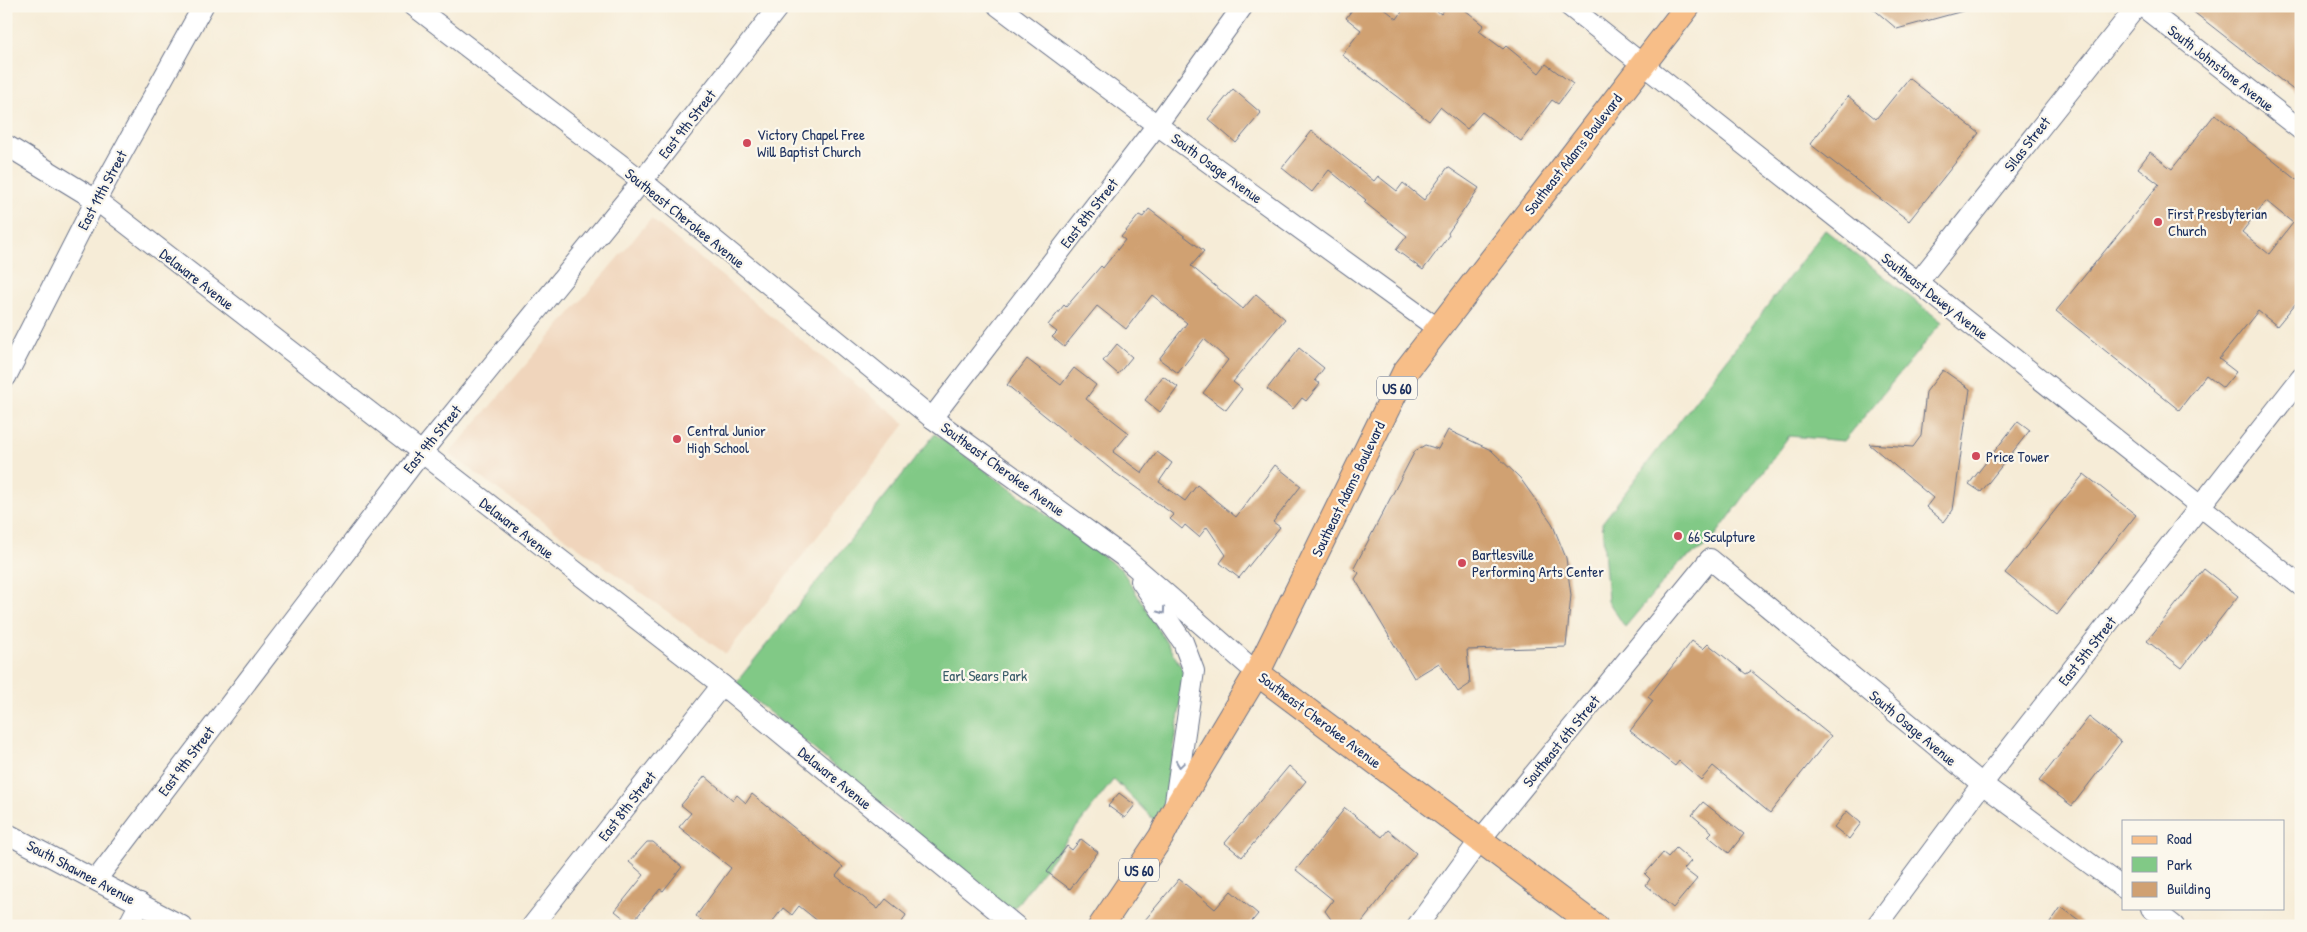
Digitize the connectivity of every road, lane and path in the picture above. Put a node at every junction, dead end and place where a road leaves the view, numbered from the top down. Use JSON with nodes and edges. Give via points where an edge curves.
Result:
{"nodes":[{"id":1,"x":203,"y":6,"type":"edge"},
{"id":2,"x":414,"y":6,"type":"edge"},
{"id":3,"x":779,"y":6,"type":"edge"},
{"id":4,"x":998,"y":6,"type":"edge"},
{"id":5,"x":1243,"y":6,"type":"edge"},
{"id":6,"x":1569,"y":6,"type":"edge"},
{"id":7,"x":1688,"y":6,"type":"edge"},
{"id":8,"x":2137,"y":6,"type":"edge"},
{"id":9,"x":2142,"y":6,"type":"edge"},
{"id":10,"x":1643,"y":65,"type":"junction"},
{"id":11,"x":1156,"y":125,"type":"junction"},
{"id":12,"x":2301,"y":130,"type":"edge"},
{"id":13,"x":6,"y":145,"type":"edge"},
{"id":14,"x":642,"y":182,"type":"junction"},
{"id":15,"x":96,"y":200,"type":"junction"},
{"id":16,"x":1918,"y":282,"type":"junction"},
{"id":17,"x":1437,"y":328,"type":"junction"},
{"id":18,"x":6,"y":377,"type":"edge"},
{"id":19,"x":2301,"y":378,"type":"edge"},
{"id":20,"x":932,"y":418,"type":"junction"},
{"id":21,"x":420,"y":453,"type":"junction"},
{"id":22,"x":2201,"y":507,"type":"junction"},
{"id":23,"x":1124,"y":557,"type":"junction"},
{"id":24,"x":1710,"y":559,"type":"joint"},
{"id":25,"x":2301,"y":586,"type":"edge"},
{"id":26,"x":1257,"y":673,"type":"junction"},
{"id":27,"x":722,"y":685,"type":"junction"},
{"id":28,"x":1982,"y":784,"type":"junction"},
{"id":29,"x":1173,"y":813,"type":"junction"},
{"id":30,"x":6,"y":832,"type":"edge"},
{"id":31,"x":1480,"y":840,"type":"junction"},
{"id":32,"x":96,"y":880,"type":"junction"},
{"id":33,"x":2122,"y":887,"type":"edge"},
{"id":34,"x":140,"y":903,"type":"junction"},
{"id":35,"x":2153,"y":910,"type":"edge"},
{"id":36,"x":128,"y":926,"type":"edge"},
{"id":37,"x":182,"y":926,"type":"edge"},
{"id":38,"x":532,"y":926,"type":"edge"},
{"id":39,"x":1016,"y":926,"type":"edge"},
{"id":40,"x":1101,"y":926,"type":"edge"},
{"id":41,"x":1417,"y":926,"type":"edge"},
{"id":42,"x":1595,"y":926,"type":"edge"},
{"id":43,"x":1876,"y":926,"type":"edge"},
{"id":44,"x":2174,"y":926,"type":"edge"}],
"edges":[{"from":1,"to":15,"type":"street","name":"East 11th Street"},
{"from":2,"to":14,"type":"street","name":"Southeast Cherokee Avenue"},
{"from":3,"to":14,"type":"street","name":"East 9th Street"},
{"from":4,"to":11,"type":"street","name":"South Osage Avenue"},
{"from":5,"to":11,"type":"street","name":"East 8th Street"},
{"from":6,"to":10,"type":"street","name":"Southeast Dewey Avenue"},
{"from":7,"to":10,"type":"main road","name":"Southeast Adams Boulevard","number":"US 60"},
{"from":8,"to":16,"type":"street","name":"Silas Street"},
{"from":9,"to":12,"type":"street","name":"South Johnstone Avenue"},
{"from":10,"to":16,"type":"street","name":"Southeast Dewey Avenue"},
{"from":10,"to":17,"type":"main road","name":"Southeast Adams Boulevard","number":"US 60"},
{"from":11,"to":17,"type":"street","name":"South Osage Avenue"},
{"from":11,"to":20,"type":"street","name":"East 8th Street"},
{"from":13,"to":15,"type":"street","name":"Delaware Avenue"},
{"from":14,"to":20,"type":"street","name":"Southeast Cherokee Avenue"},
{"from":14,"to":21,"type":"street","name":"East 9th Street"},
{"from":15,"to":18,"type":"street","name":"East 11th Street"},
{"from":15,"to":21,"type":"street","name":"Delaware Avenue"},
{"from":16,"to":22,"type":"street","name":"Southeast Dewey Avenue"},
{"from":17,"to":26,"type":"main road","name":"Southeast Adams Boulevard","number":"US 60","via":[[1405,372]]},
{"from":19,"to":22,"type":"street","name":"East 5th Street"},
{"from":20,"to":23,"type":"street","name":"Southeast Cherokee Avenue"},
{"from":21,"to":27,"type":"street","name":"Delaware Avenue"},
{"from":21,"to":32,"type":"street","name":"East 9th Street"},
{"from":22,"to":25,"type":"street","name":"Southeast Dewey Avenue"},
{"from":22,"to":28,"type":"street","name":"East 5th Street"},
{"from":23,"to":26,"type":"street","name":"Southeast Cherokee Avenue"},
{"from":23,"to":29,"type":"street","one_way":true,"via":[[1183,642],[1194,671]]},
{"from":24,"to":28,"type":"street","name":"South Osage Avenue"},
{"from":24,"to":31,"type":"street","name":"Southeast 6th Street"},
{"from":26,"to":29,"type":"main road","name":"Southeast Adams Boulevard","number":"US 60"},
{"from":26,"to":31,"type":"main road","name":"Southeast Cherokee Avenue"},
{"from":27,"to":38,"type":"street","name":"East 8th Street"},
{"from":27,"to":39,"type":"street","name":"Delaware Avenue"},
{"from":28,"to":33,"type":"street","name":"South Osage Avenue"},
{"from":28,"to":43,"type":"street","name":"East 5th Street"},
{"from":29,"to":40,"type":"main road","name":"Southeast Adams Boulevard","number":"US 60","via":[[1161,837]]},
{"from":30,"to":32,"type":"street","name":"South Shawnee Avenue"},
{"from":31,"to":41,"type":"street","name":"Southeast 6th Street"},
{"from":31,"to":42,"type":"main road","name":"Southeast Cherokee Avenue"},
{"from":32,"to":34,"type":"street","name":"South Shawnee Avenue"},
{"from":34,"to":36,"type":"street"},
{"from":34,"to":37,"type":"street","name":"South Shawnee Avenue"},
{"from":35,"to":44,"type":"street"}]}
